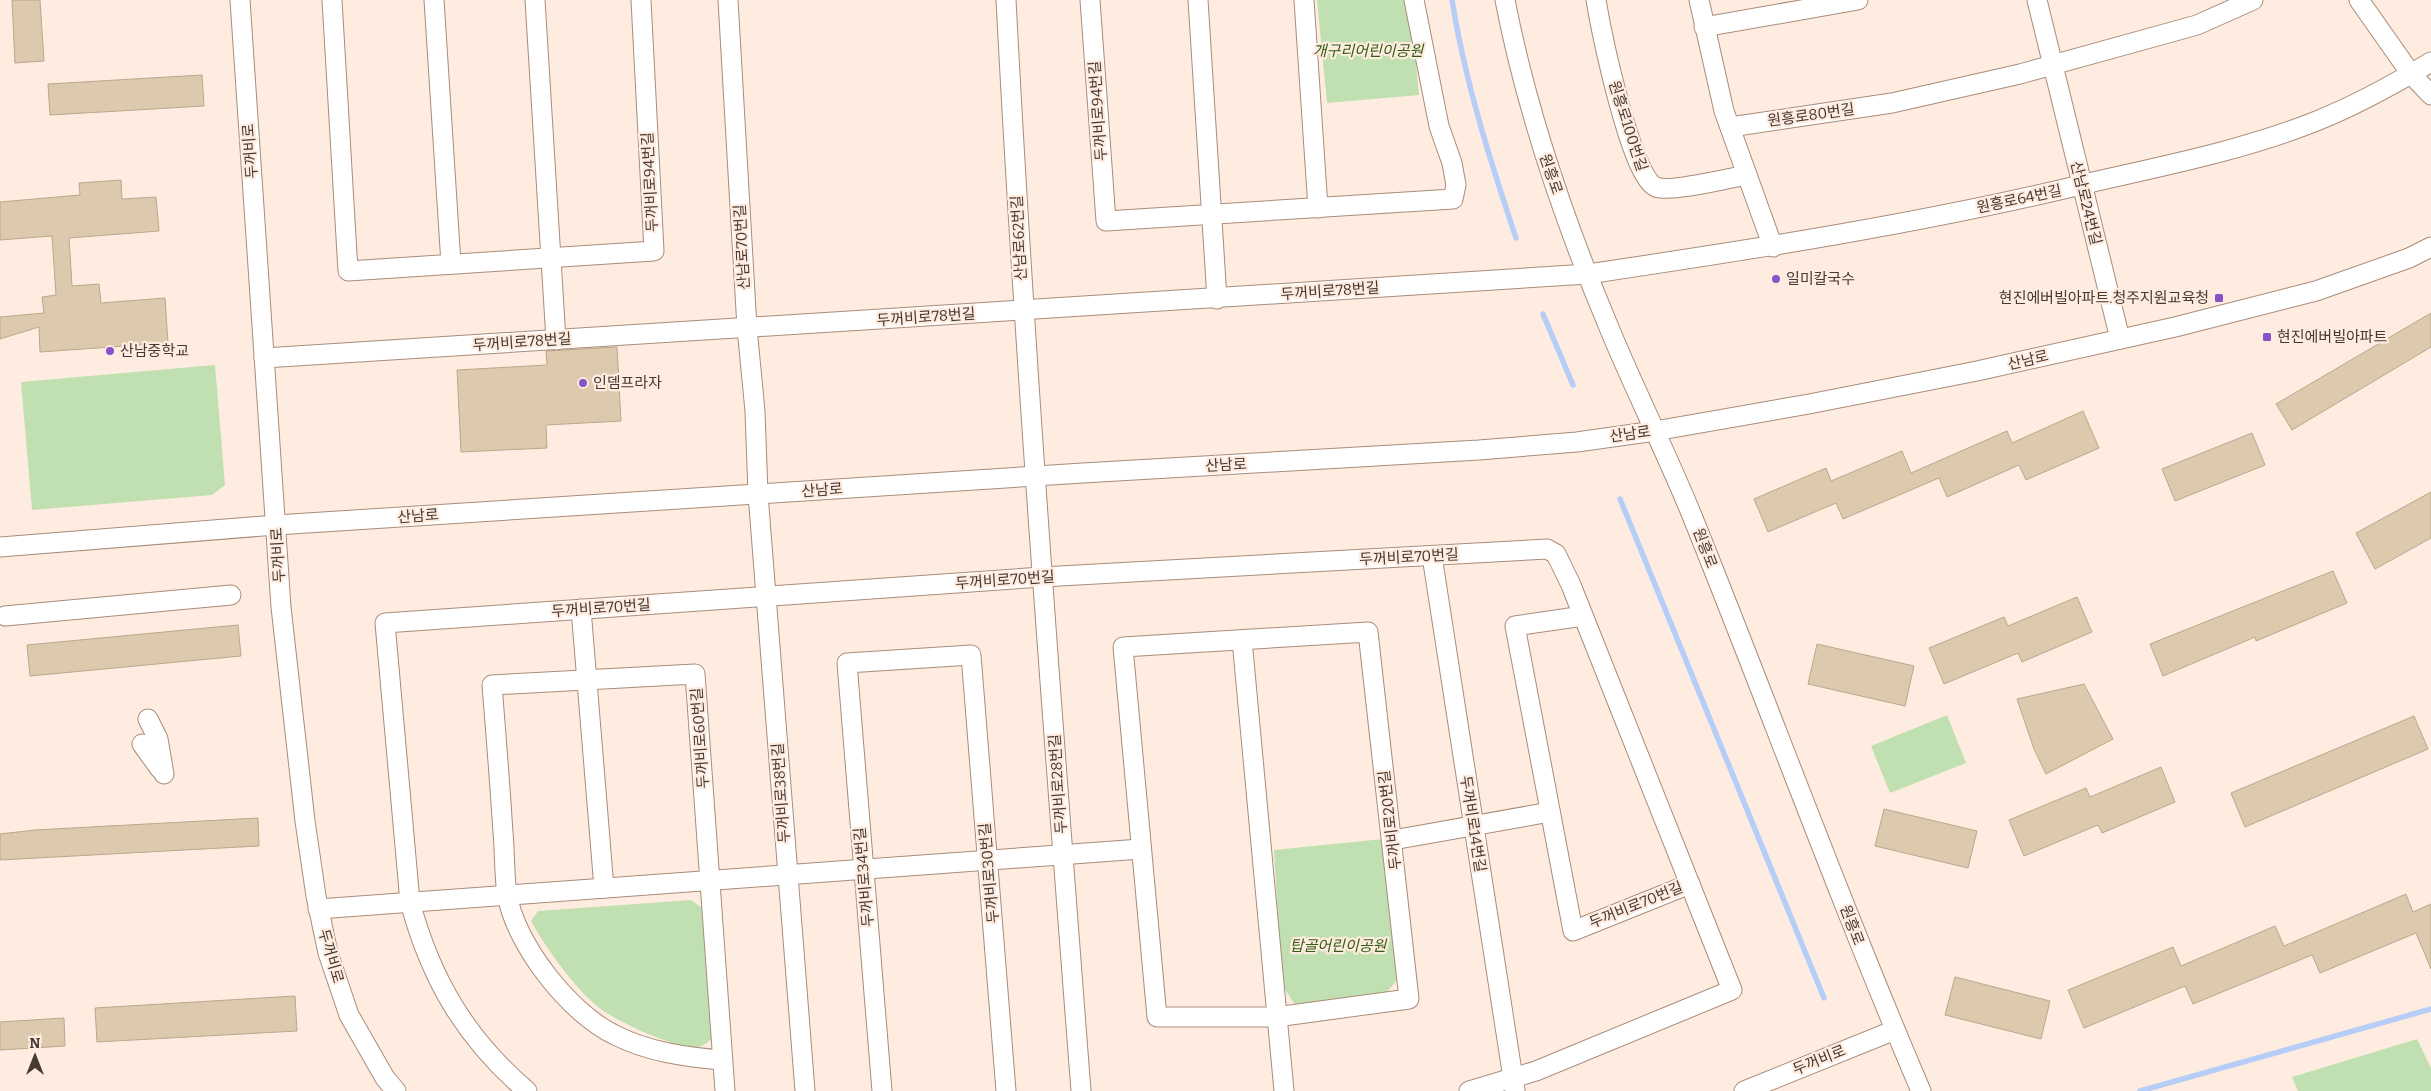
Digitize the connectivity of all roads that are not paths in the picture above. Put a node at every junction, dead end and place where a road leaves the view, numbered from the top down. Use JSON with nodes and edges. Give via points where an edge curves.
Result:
{"nodes":[{"id":1,"x":240,"y":0,"type":"edge"},
{"id":2,"x":332,"y":0,"type":"edge"},
{"id":3,"x":434,"y":0,"type":"edge"},
{"id":4,"x":535,"y":0,"type":"edge"},
{"id":5,"x":640,"y":0,"type":"edge"},
{"id":6,"x":728,"y":0,"type":"edge"},
{"id":7,"x":1006,"y":0,"type":"edge"},
{"id":8,"x":1090,"y":0,"type":"edge"},
{"id":9,"x":1198,"y":0,"type":"edge"},
{"id":10,"x":1304,"y":0,"type":"edge"},
{"id":11,"x":1414,"y":0,"type":"edge"},
{"id":12,"x":1505,"y":0,"type":"edge"},
{"id":13,"x":1596,"y":0,"type":"edge"},
{"id":14,"x":1699,"y":0,"type":"edge"},
{"id":15,"x":1858,"y":0,"type":"edge"},
{"id":16,"x":2037,"y":0,"type":"edge"},
{"id":17,"x":2253,"y":0,"type":"edge"},
{"id":18,"x":2359,"y":0,"type":"edge"},
{"id":19,"x":1704,"y":27,"type":"junction"},
{"id":20,"x":2431,"y":62,"type":"edge"},
{"id":21,"x":2053,"y":66,"type":"junction"},
{"id":22,"x":2411,"y":74,"type":"junction"},
{"id":23,"x":2431,"y":95,"type":"edge"},
{"id":24,"x":1730,"y":127,"type":"junction"},
{"id":25,"x":1746,"y":175,"type":"junction"},
{"id":26,"x":2082,"y":185,"type":"junction"},
{"id":27,"x":1318,"y":208,"type":"junction"},
{"id":28,"x":1212,"y":215,"type":"junction"},
{"id":29,"x":1773,"y":247,"type":"junction"},
{"id":30,"x":2431,"y":247,"type":"edge"},
{"id":31,"x":551,"y":258,"type":"junction"},
{"id":32,"x":451,"y":264,"type":"junction"},
{"id":33,"x":1588,"y":274,"type":"junction"},
{"id":34,"x":1217,"y":298,"type":"junction"},
{"id":35,"x":1023,"y":311,"type":"junction"},
{"id":36,"x":747,"y":328,"type":"junction"},
{"id":37,"x":2120,"y":339,"type":"junction"},
{"id":38,"x":556,"y":340,"type":"junction"},
{"id":39,"x":264,"y":358,"type":"junction"},
{"id":40,"x":1655,"y":431,"type":"junction"},
{"id":41,"x":1034,"y":476,"type":"junction"},
{"id":42,"x":758,"y":494,"type":"junction"},
{"id":43,"x":276,"y":525,"type":"junction"},
{"id":44,"x":0,"y":547,"type":"edge"},
{"id":45,"x":1432,"y":556,"type":"junction"},
{"id":46,"x":1042,"y":577,"type":"junction"},
{"id":47,"x":231,"y":595,"type":"dead end"},
{"id":48,"x":766,"y":596,"type":"junction"},
{"id":49,"x":581,"y":609,"type":"junction"},
{"id":50,"x":5,"y":616,"type":"dead end"},
{"id":51,"x":1583,"y":616,"type":"junction"},
{"id":52,"x":1242,"y":640,"type":"junction"},
{"id":53,"x":846,"y":663,"type":"joint"},
{"id":54,"x":587,"y":680,"type":"junction"},
{"id":55,"x":148,"y":720,"type":"dead end"},
{"id":56,"x":142,"y":744,"type":"dead end"},
{"id":57,"x":1550,"y":812,"type":"junction"},
{"id":58,"x":1473,"y":826,"type":"junction"},
{"id":59,"x":1393,"y":840,"type":"junction"},
{"id":60,"x":1141,"y":849,"type":"junction"},
{"id":61,"x":1063,"y":855,"type":"junction"},
{"id":62,"x":988,"y":860,"type":"junction"},
{"id":63,"x":864,"y":869,"type":"junction"},
{"id":64,"x":787,"y":874,"type":"junction"},
{"id":65,"x":710,"y":880,"type":"junction"},
{"id":66,"x":1690,"y":884,"type":"junction"},
{"id":67,"x":604,"y":888,"type":"junction"},
{"id":68,"x":507,"y":895,"type":"junction"},
{"id":69,"x":410,"y":902,"type":"junction"},
{"id":70,"x":318,"y":909,"type":"junction"},
{"id":71,"x":1276,"y":1017,"type":"junction"},
{"id":72,"x":1895,"y":1030,"type":"junction"},
{"id":73,"x":722,"y":1060,"type":"junction"},
{"id":74,"x":1513,"y":1085,"type":"edge"},
{"id":75,"x":396,"y":1091,"type":"edge"},
{"id":76,"x":527,"y":1091,"type":"edge"},
{"id":77,"x":725,"y":1091,"type":"edge"},
{"id":78,"x":805,"y":1091,"type":"edge"},
{"id":79,"x":882,"y":1091,"type":"edge"},
{"id":80,"x":1006,"y":1091,"type":"edge"},
{"id":81,"x":1081,"y":1091,"type":"edge"},
{"id":82,"x":1284,"y":1091,"type":"edge"},
{"id":83,"x":1469,"y":1091,"type":"edge"},
{"id":84,"x":1744,"y":1091,"type":"edge"},
{"id":85,"x":1921,"y":1091,"type":"edge"}],
"edges":[{"from":1,"to":39,"type":"street","name":"두꺼비로"},
{"from":2,"to":32,"type":"street","name":"두꺼비로94번길","via":[[348,271]]},
{"from":3,"to":32,"type":"street"},
{"from":4,"to":31,"type":"street"},
{"from":5,"to":31,"type":"street","name":"두꺼비로94번길","via":[[654,250]]},
{"from":6,"to":36,"type":"street","name":"산남로70번길"},
{"from":7,"to":35,"type":"street","name":"산남로62번길"},
{"from":8,"to":28,"type":"street","name":"두꺼비로94번길","via":[[1106,221]]},
{"from":9,"to":28,"type":"street"},
{"from":10,"to":27,"type":"street"},
{"from":11,"to":27,"type":"street","via":[[1433,102],[1456,185],[1453,199]]},
{"from":12,"to":33,"type":"street","name":"원흥로","via":[[1537,134]]},
{"from":13,"to":25,"type":"street","name":"원흥로100번길","via":[[1620,108],[1645,177],[1655,187],[1669,189]]},
{"from":14,"to":19,"type":"street"},
{"from":15,"to":19,"type":"street"},
{"from":16,"to":21,"type":"street","name":"산남로24번길"},
{"from":17,"to":21,"type":"street","via":[[2198,25]]},
{"from":18,"to":22,"type":"street"},
{"from":19,"to":24,"type":"street"},
{"from":20,"to":22,"type":"street","name":"원흥로64번길"},
{"from":21,"to":24,"type":"street","name":"원흥로80번길","via":[[1892,103]]},
{"from":21,"to":26,"type":"street","name":"산남로24번길"},
{"from":22,"to":23,"type":"street"},
{"from":22,"to":26,"type":"street","name":"원흥로64번길","via":[[2352,106],[2276,136]]},
{"from":24,"to":25,"type":"street"},
{"from":25,"to":29,"type":"street"},
{"from":26,"to":29,"type":"street","name":"원흥로64번길","via":[[1915,222]]},
{"from":26,"to":37,"type":"street","name":"산남로24번길"},
{"from":27,"to":28,"type":"street"},
{"from":28,"to":34,"type":"street"},
{"from":29,"to":33,"type":"street","name":"원흥로64번길"},
{"from":30,"to":37,"type":"street","name":"산남로","via":[[2316,291]]},
{"from":31,"to":32,"type":"street","name":"두꺼비로94번길"},
{"from":31,"to":38,"type":"street"},
{"from":33,"to":34,"type":"street","name":"두꺼비로78번길"},
{"from":33,"to":40,"type":"street","name":"원흥로"},
{"from":34,"to":35,"type":"street","name":"두꺼비로78번길"},
{"from":35,"to":36,"type":"street","name":"두꺼비로78번길"},
{"from":35,"to":41,"type":"street","name":"산남로62번길"},
{"from":36,"to":38,"type":"street","name":"두꺼비로78번길"},
{"from":36,"to":42,"type":"street","name":"산남로70번길"},
{"from":37,"to":40,"type":"street","name":"산남로","via":[[1977,371]]},
{"from":38,"to":39,"type":"street","name":"두꺼비로78번길"},
{"from":39,"to":43,"type":"street","name":"두꺼비로"},
{"from":40,"to":41,"type":"street","name":"산남로","via":[[1577,442],[1479,450]]},
{"from":40,"to":72,"type":"street","name":"원흥로","via":[[1694,520]]},
{"from":41,"to":42,"type":"street","name":"산남로"},
{"from":41,"to":46,"type":"street","name":"두꺼비로28번길"},
{"from":42,"to":43,"type":"street","name":"산남로"},
{"from":42,"to":48,"type":"street","name":"두꺼비로38번길"},
{"from":43,"to":44,"type":"street","name":"산남로"},
{"from":43,"to":70,"type":"street","name":"두꺼비로","via":[[282,616]]},
{"from":45,"to":46,"type":"street","name":"두꺼비로70번길"},
{"from":45,"to":51,"type":"street","name":"두꺼비로70번길","via":[[1548,550],[1556,554]]},
{"from":45,"to":58,"type":"street","name":"두꺼비로14번길"},
{"from":46,"to":48,"type":"street","name":"두꺼비로70번길"},
{"from":46,"to":61,"type":"street","name":"두꺼비로28번길"},
{"from":47,"to":50,"type":"street"},
{"from":48,"to":49,"type":"street","name":"두꺼비로70번길"},
{"from":48,"to":64,"type":"street","name":"두꺼비로38번길"},
{"from":49,"to":54,"type":"street"},
{"from":49,"to":69,"type":"street","name":"두꺼비로70번길","via":[[385,623]]},
{"from":51,"to":57,"type":"street","name":"두꺼비로70번길","via":[[1515,626]]},
{"from":51,"to":66,"type":"street","name":"두꺼비로70번길"},
{"from":52,"to":59,"type":"street","name":"두꺼비로20번길","via":[[1368,632]]},
{"from":52,"to":60,"type":"street","name":"두꺼비로20번길","via":[[1123,647]]},
{"from":52,"to":71,"type":"street"},
{"from":53,"to":62,"type":"street","name":"두꺼비로30번길","via":[[971,655]]},
{"from":53,"to":63,"type":"street","name":"두꺼비로34번길"},
{"from":54,"to":65,"type":"street","name":"두꺼비로60번길","via":[[695,674]]},
{"from":54,"to":67,"type":"street"},
{"from":54,"to":68,"type":"street","name":"두꺼비로60번길","via":[[492,685]]},
{"from":55,"to":56,"type":"street","via":[[158,739],[164,774]]},
{"from":57,"to":58,"type":"street"},
{"from":57,"to":66,"type":"street","name":"두꺼비로70번길","via":[[1573,931]]},
{"from":58,"to":59,"type":"street"},
{"from":58,"to":74,"type":"street","name":"두꺼비로14번길"},
{"from":59,"to":71,"type":"street","name":"두꺼비로20번길","via":[[1409,999]]},
{"from":60,"to":61,"type":"street"},
{"from":60,"to":71,"type":"street","name":"두꺼비로20번길","via":[[1157,1017]]},
{"from":61,"to":62,"type":"street"},
{"from":61,"to":81,"type":"street","name":"두꺼비로28번길"},
{"from":62,"to":63,"type":"street"},
{"from":62,"to":80,"type":"street","name":"두꺼비로30번길"},
{"from":63,"to":64,"type":"street"},
{"from":63,"to":79,"type":"street","name":"두꺼비로34번길"},
{"from":64,"to":65,"type":"street"},
{"from":64,"to":78,"type":"street","name":"두꺼비로38번길"},
{"from":65,"to":67,"type":"street"},
{"from":65,"to":73,"type":"street","name":"두꺼비로60번길"},
{"from":66,"to":74,"type":"street","name":"두꺼비로70번길","via":[[1732,990],[1545,1067]]},
{"from":67,"to":68,"type":"street"},
{"from":68,"to":69,"type":"street"},
{"from":68,"to":73,"type":"street","name":"두꺼비로60번길","via":[[535,959],[557,987],[587,1016],[614,1035],[655,1050]]},
{"from":69,"to":70,"type":"street"},
{"from":69,"to":76,"type":"street","via":[[442,989],[465,1027],[496,1063]]},
{"from":70,"to":75,"type":"street","name":"두꺼비로","via":[[328,953],[349,1015],[385,1078]]},
{"from":71,"to":82,"type":"street"},
{"from":72,"to":84,"type":"street","name":"두꺼비로"},
{"from":72,"to":85,"type":"street","name":"원흥로"},
{"from":73,"to":77,"type":"street","name":"두꺼비로60번길"},
{"from":74,"to":83,"type":"street"}]}
